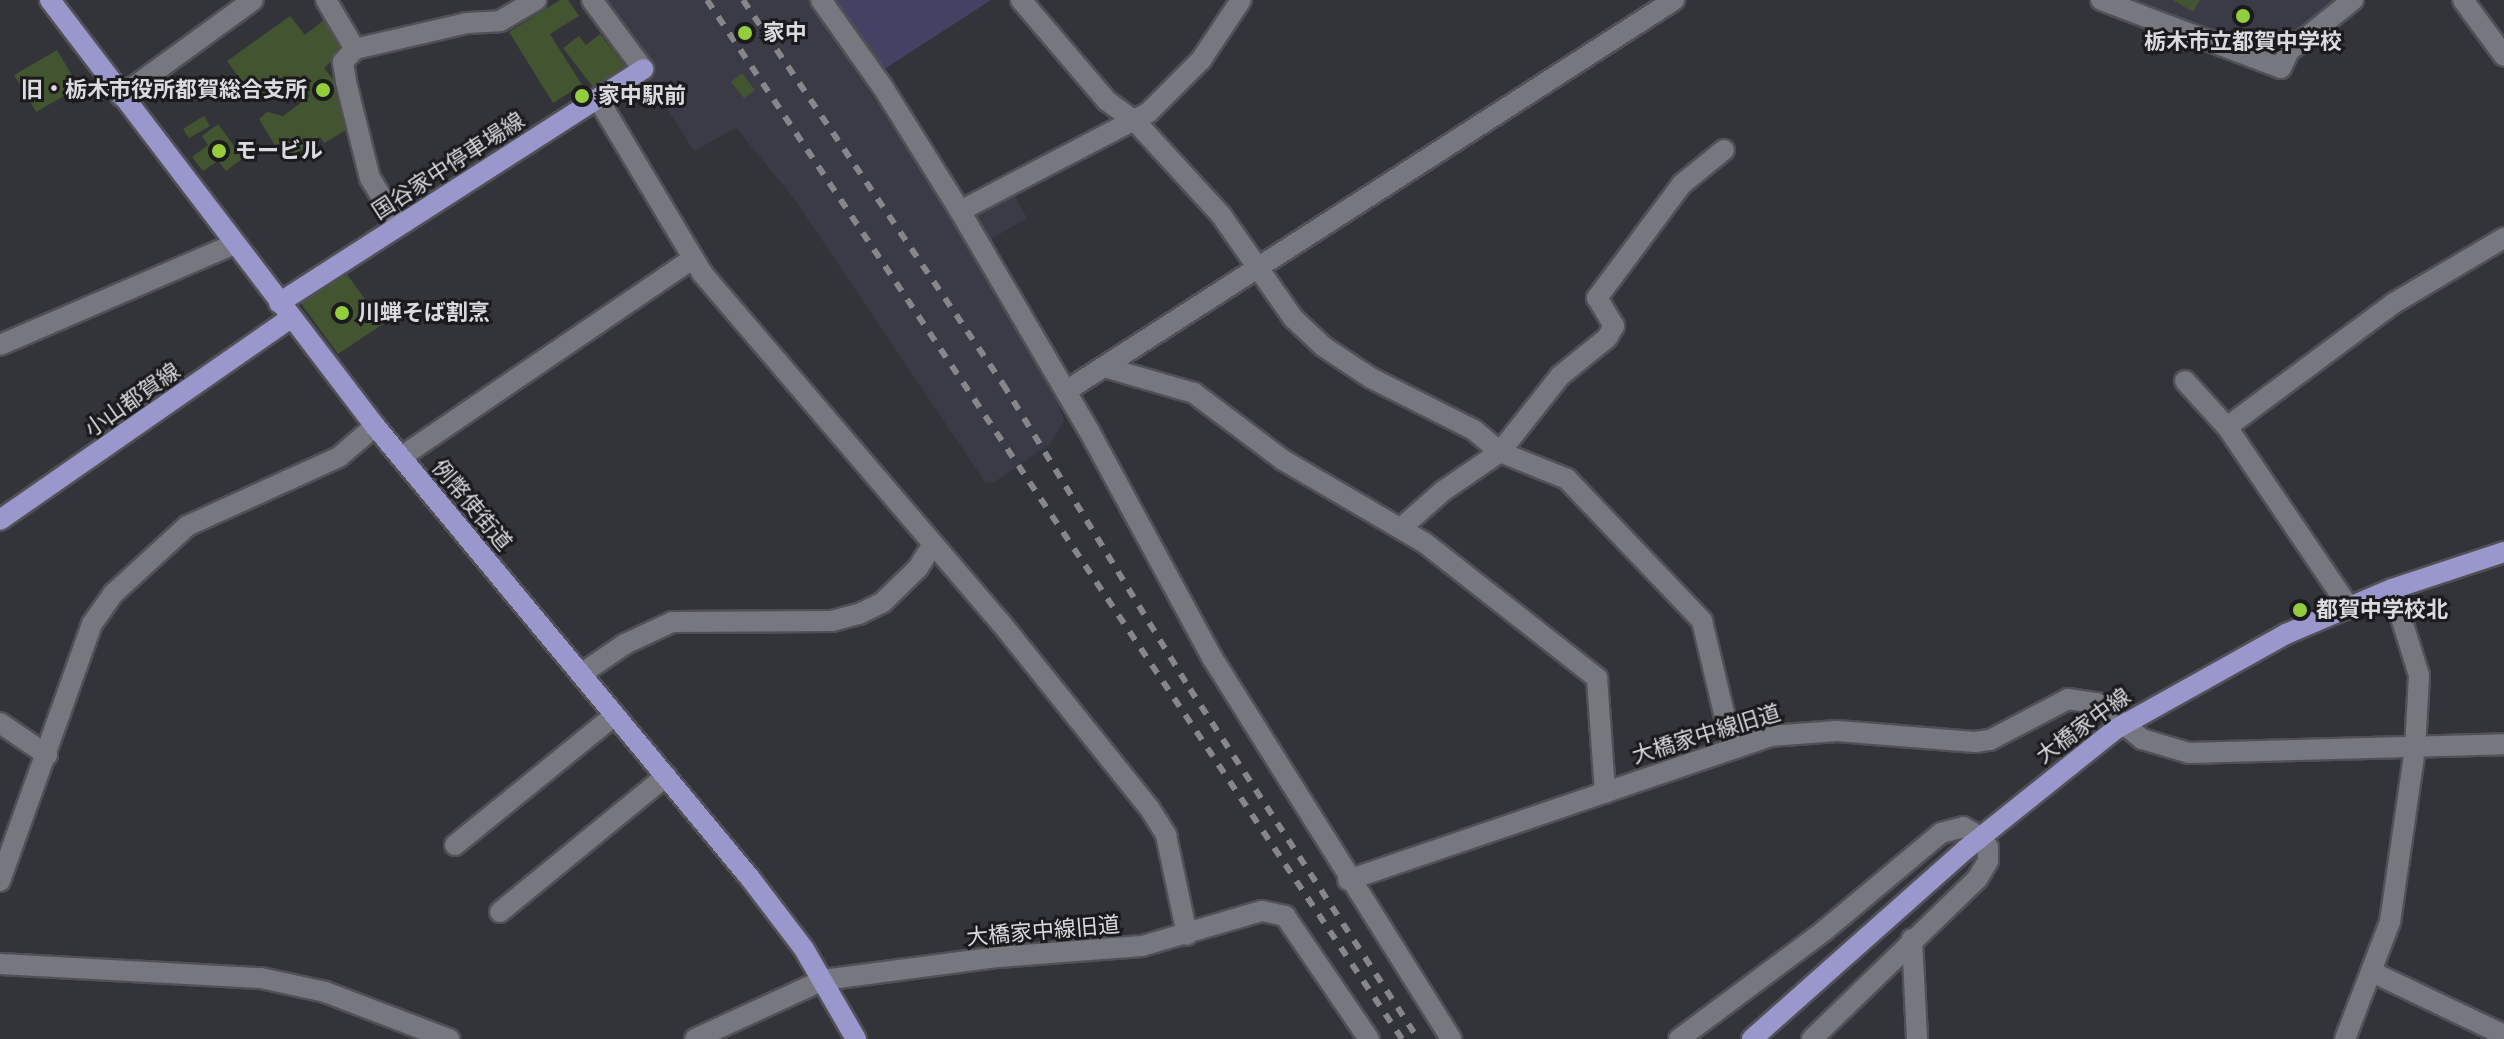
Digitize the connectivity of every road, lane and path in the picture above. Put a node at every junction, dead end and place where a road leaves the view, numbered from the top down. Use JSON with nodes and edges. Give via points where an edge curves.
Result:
{"nodes":[{"id":1,"x":50,"y":0,"type":"edge"},
{"id":2,"x":253,"y":0,"type":"edge"},
{"id":3,"x":326,"y":0,"type":"edge"},
{"id":4,"x":536,"y":0,"type":"edge"},
{"id":5,"x":592,"y":0,"type":"edge"},
{"id":6,"x":821,"y":0,"type":"edge"},
{"id":7,"x":1021,"y":0,"type":"edge"},
{"id":8,"x":1241,"y":0,"type":"edge"},
{"id":9,"x":1674,"y":0,"type":"edge"},
{"id":10,"x":2101,"y":0,"type":"edge"},
{"id":11,"x":2353,"y":0,"type":"edge"},
{"id":12,"x":2463,"y":0,"type":"edge"},
{"id":13,"x":355,"y":49,"type":"junction"},
{"id":14,"x":2504,"y":56,"type":"edge"},
{"id":15,"x":643,"y":69,"type":"joint"},
{"id":16,"x":121,"y":96,"type":"junction"},
{"id":17,"x":598,"y":99,"type":"junction"},
{"id":18,"x":1135,"y":121,"type":"junction"},
{"id":19,"x":1724,"y":150,"type":"dead end"},
{"id":20,"x":960,"y":211,"type":"junction"},
{"id":21,"x":399,"y":226,"type":"junction"},
{"id":22,"x":2504,"y":238,"type":"edge"},
{"id":23,"x":234,"y":244,"type":"junction"},
{"id":24,"x":692,"y":259,"type":"junction"},
{"id":25,"x":1261,"y":266,"type":"junction"},
{"id":26,"x":285,"y":311,"type":"junction"},
{"id":27,"x":0,"y":345,"type":"edge"},
{"id":28,"x":1104,"y":367,"type":"junction"},
{"id":29,"x":2185,"y":381,"type":"dead end"},
{"id":30,"x":1066,"y":391,"type":"junction"},
{"id":31,"x":375,"y":426,"type":"junction"},
{"id":32,"x":2227,"y":427,"type":"junction"},
{"id":33,"x":1500,"y":452,"type":"junction"},
{"id":34,"x":401,"y":457,"type":"junction"},
{"id":35,"x":0,"y":520,"type":"edge"},
{"id":36,"x":1401,"y":528,"type":"junction"},
{"id":37,"x":933,"y":544,"type":"junction"},
{"id":38,"x":2504,"y":552,"type":"edge"},
{"id":39,"x":2392,"y":589,"type":"junction"},
{"id":40,"x":2348,"y":606,"type":"junction"},
{"id":41,"x":581,"y":674,"type":"junction"},
{"id":42,"x":615,"y":715,"type":"junction"},
{"id":43,"x":0,"y":723,"type":"edge"},
{"id":44,"x":2125,"y":723,"type":"junction"},
{"id":45,"x":2504,"y":744,"type":"edge"},
{"id":46,"x":1732,"y":747,"type":"junction"},
{"id":47,"x":2415,"y":749,"type":"junction"},
{"id":48,"x":47,"y":755,"type":"junction"},
{"id":49,"x":666,"y":776,"type":"junction"},
{"id":50,"x":1605,"y":793,"type":"junction"},
{"id":51,"x":1981,"y":837,"type":"junction"},
{"id":52,"x":455,"y":845,"type":"dead end"},
{"id":53,"x":1348,"y":880,"type":"junction"},
{"id":54,"x":0,"y":881,"type":"edge"},
{"id":55,"x":500,"y":912,"type":"dead end"},
{"id":56,"x":1187,"y":935,"type":"junction"},
{"id":57,"x":1912,"y":939,"type":"junction"},
{"id":58,"x":0,"y":964,"type":"edge"},
{"id":59,"x":2372,"y":972,"type":"junction"},
{"id":60,"x":823,"y":980,"type":"junction"},
{"id":61,"x":2504,"y":1035,"type":"edge"},
{"id":62,"x":449,"y":1039,"type":"edge"},
{"id":63,"x":695,"y":1039,"type":"edge"},
{"id":64,"x":856,"y":1039,"type":"edge"},
{"id":65,"x":1369,"y":1039,"type":"edge"},
{"id":66,"x":1451,"y":1039,"type":"edge"},
{"id":67,"x":1679,"y":1039,"type":"edge"},
{"id":68,"x":1752,"y":1039,"type":"edge"},
{"id":69,"x":1812,"y":1039,"type":"edge"},
{"id":70,"x":1917,"y":1039,"type":"edge"},
{"id":71,"x":2345,"y":1039,"type":"edge"}],
"edges":[{"from":1,"to":16,"type":"main road","name":"例幣使街道"},
{"from":2,"to":16,"type":"street"},
{"from":3,"to":13,"type":"street"},
{"from":4,"to":13,"type":"street","via":[[500,21],[467,23]]},
{"from":5,"to":15,"type":"street"},
{"from":6,"to":20,"type":"street"},
{"from":7,"to":18,"type":"street","via":[[1107,101]]},
{"from":8,"to":18,"type":"street","via":[[1201,60]]},
{"from":9,"to":25,"type":"street"},
{"from":10,"to":11,"type":"street","via":[[2281,68],[2289,51]]},
{"from":12,"to":14,"type":"street"},
{"from":13,"to":21,"type":"street","via":[[343,62],[346,82],[370,178]]},
{"from":15,"to":17,"type":"main road","name":"国谷家中停車場線"},
{"from":16,"to":23,"type":"main road","name":"例幣使街道"},
{"from":17,"to":21,"type":"main road","name":"国谷家中停車場線"},
{"from":17,"to":24,"type":"street"},
{"from":18,"to":20,"type":"street"},
{"from":18,"to":25,"type":"street"},
{"from":19,"to":33,"type":"street","via":[[1682,184],[1597,298],[1614,326],[1607,338],[1560,376]]},
{"from":20,"to":30,"type":"street"},
{"from":21,"to":26,"type":"main road","name":"国谷家中停車場線"},
{"from":22,"to":32,"type":"street","via":[[2394,303]]},
{"from":23,"to":26,"type":"main road","name":"例幣使街道"},
{"from":23,"to":27,"type":"street"},
{"from":24,"to":34,"type":"street"},
{"from":24,"to":37,"type":"street"},
{"from":25,"to":28,"type":"street"},
{"from":25,"to":33,"type":"street","via":[[1293,318],[1324,347],[1371,378],[1474,430]]},
{"from":26,"to":31,"type":"main road","name":"例幣使街道"},
{"from":26,"to":35,"type":"main road","name":"小山都賀線"},
{"from":28,"to":30,"type":"street"},
{"from":28,"to":36,"type":"street","via":[[1194,393],[1283,460]]},
{"from":29,"to":32,"type":"street"},
{"from":30,"to":53,"type":"street","via":[[1213,659]]},
{"from":31,"to":34,"type":"main road","name":"例幣使街道"},
{"from":31,"to":48,"type":"street","via":[[339,457],[221,507],[146,559],[92,624]]},
{"from":32,"to":40,"type":"street"},
{"from":33,"to":36,"type":"street"},
{"from":33,"to":46,"type":"street","via":[[1567,479],[1702,621]]},
{"from":34,"to":41,"type":"main road","name":"例幣使街道"},
{"from":36,"to":50,"type":"street","via":[[1597,678]]},
{"from":37,"to":41,"type":"street","via":[[918,568],[882,603],[859,614],[832,621],[672,622],[625,644]]},
{"from":37,"to":56,"type":"street","via":[[1160,822]]},
{"from":38,"to":39,"type":"main road","name":"大橋家中線"},
{"from":39,"to":40,"type":"main road","name":"大橋家中線"},
{"from":39,"to":47,"type":"street","via":[[2419,675]]},
{"from":40,"to":44,"type":"main road","name":"大橋家中線","via":[[2238,658]]},
{"from":41,"to":42,"type":"main road","name":"例幣使街道"},
{"from":42,"to":49,"type":"main road","name":"例幣使街道"},
{"from":42,"to":52,"type":"street"},
{"from":43,"to":48,"type":"street"},
{"from":44,"to":46,"type":"street","name":"大橋家中線旧道","via":[[2083,698],[2051,705],[1990,740],[1797,731]]},
{"from":44,"to":47,"type":"street","name":"大橋家中線旧道","via":[[2156,747],[2189,753]]},
{"from":44,"to":51,"type":"main road","name":"大橋家中線"},
{"from":45,"to":47,"type":"street","name":"大橋家中線旧道"},
{"from":46,"to":50,"type":"street","name":"大橋家中線旧道"},
{"from":47,"to":59,"type":"street","via":[[2390,922]]},
{"from":48,"to":54,"type":"street"},
{"from":49,"to":55,"type":"street"},
{"from":49,"to":60,"type":"main road","name":"例幣使街道","via":[[750,878]]},
{"from":50,"to":53,"type":"street","name":"大橋家中線旧道"},
{"from":51,"to":57,"type":"street","via":[[1988,847],[1985,870]]},
{"from":51,"to":67,"type":"street","via":[[1963,827],[1941,833],[1825,930]]},
{"from":51,"to":68,"type":"main road","name":"大橋家中線"},
{"from":53,"to":66,"type":"street"},
{"from":56,"to":60,"type":"street","name":"大橋家中線旧道","via":[[1142,946],[998,957]]},
{"from":56,"to":65,"type":"street","name":"大橋家中線旧道","via":[[1262,911],[1285,916]]},
{"from":57,"to":69,"type":"street"},
{"from":57,"to":70,"type":"street"},
{"from":58,"to":62,"type":"street","via":[[261,978],[325,992]]},
{"from":59,"to":61,"type":"street"},
{"from":59,"to":71,"type":"street"},
{"from":60,"to":63,"type":"street","name":"大橋家中線旧道"},
{"from":60,"to":64,"type":"main road","name":"例幣使街道"}]}
